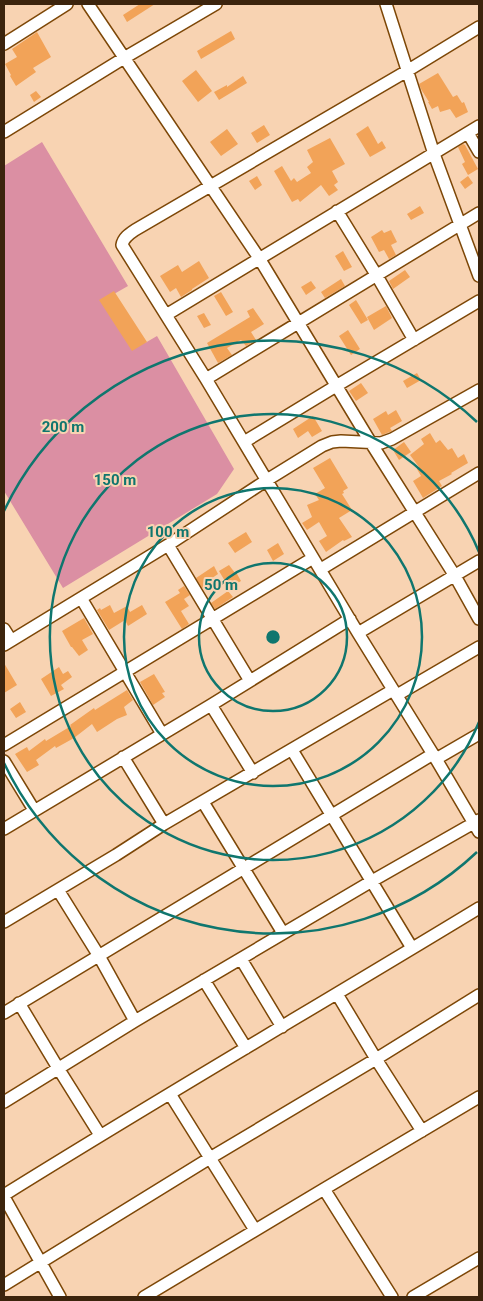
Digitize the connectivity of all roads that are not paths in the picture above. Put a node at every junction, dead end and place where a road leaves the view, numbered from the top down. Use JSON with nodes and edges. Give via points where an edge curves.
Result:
{"nodes":[{"id":1,"x":67,"y":4,"type":"edge"},
{"id":2,"x":88,"y":4,"type":"edge"},
{"id":3,"x":216,"y":4,"type":"edge"},
{"id":4,"x":386,"y":4,"type":"edge"},
{"id":5,"x":479,"y":27,"type":"edge"},
{"id":6,"x":4,"y":44,"type":"edge"},
{"id":7,"x":124,"y":58,"type":"junction"},
{"id":8,"x":407,"y":71,"type":"junction"},
{"id":9,"x":479,"y":126,"type":"edge"},
{"id":10,"x":4,"y":132,"type":"edge"},
{"id":11,"x":468,"y":133,"type":"junction"},
{"id":12,"x":479,"y":152,"type":"edge"},
{"id":13,"x":434,"y":154,"type":"junction"},
{"id":14,"x":210,"y":185,"type":"junction"},
{"id":15,"x":337,"y":211,"type":"junction"},
{"id":16,"x":479,"y":214,"type":"edge"},
{"id":17,"x":461,"y":225,"type":"junction"},
{"id":18,"x":259,"y":258,"type":"junction"},
{"id":19,"x":377,"y":276,"type":"junction"},
{"id":20,"x":479,"y":276,"type":"edge"},
{"id":21,"x":479,"y":301,"type":"edge"},
{"id":22,"x":166,"y":315,"type":"junction"},
{"id":23,"x":298,"y":322,"type":"junction"},
{"id":24,"x":414,"y":340,"type":"junction"},
{"id":25,"x":206,"y":379,"type":"junction"},
{"id":26,"x":336,"y":386,"type":"junction"},
{"id":27,"x":479,"y":390,"type":"edge"},
{"id":28,"x":244,"y":442,"type":"junction"},
{"id":29,"x":371,"y":442,"type":"junction"},
{"id":30,"x":479,"y":474,"type":"edge"},
{"id":31,"x":267,"y":480,"type":"junction"},
{"id":32,"x":415,"y":513,"type":"junction"},
{"id":33,"x":168,"y":545,"type":"junction"},
{"id":34,"x":313,"y":558,"type":"junction"},
{"id":35,"x":479,"y":561,"type":"edge"},
{"id":36,"x":321,"y":569,"type":"junction"},
{"id":37,"x":455,"y":576,"type":"junction"},
{"id":38,"x":81,"y":598,"type":"junction"},
{"id":39,"x":213,"y":618,"type":"junction"},
{"id":40,"x":479,"y":619,"type":"edge"},
{"id":41,"x":350,"y":620,"type":"junction"},
{"id":42,"x":4,"y":629,"type":"edge"},
{"id":43,"x":358,"y":633,"type":"junction"},
{"id":44,"x":7,"y":643,"type":"edge"},
{"id":45,"x":479,"y":646,"type":"edge"},
{"id":46,"x":125,"y":671,"type":"junction"},
{"id":47,"x":250,"y":681,"type":"junction"},
{"id":48,"x":395,"y":693,"type":"junction"},
{"id":49,"x":211,"y":705,"type":"junction"},
{"id":50,"x":162,"y":734,"type":"junction"},
{"id":51,"x":479,"y":734,"type":"edge"},
{"id":52,"x":4,"y":745,"type":"edge"},
{"id":53,"x":292,"y":750,"type":"junction"},
{"id":54,"x":123,"y":756,"type":"junction"},
{"id":55,"x":435,"y":756,"type":"junction"},
{"id":56,"x":4,"y":760,"type":"edge"},
{"id":57,"x":252,"y":773,"type":"junction"},
{"id":58,"x":203,"y":802,"type":"junction"},
{"id":59,"x":34,"y":810,"type":"junction"},
{"id":60,"x":332,"y":815,"type":"junction"},
{"id":61,"x":164,"y":824,"type":"junction"},
{"id":62,"x":477,"y":825,"type":"edge"},
{"id":63,"x":4,"y":829,"type":"edge"},
{"id":64,"x":244,"y":868,"type":"junction"},
{"id":65,"x":372,"y":881,"type":"junction"},
{"id":66,"x":58,"y":890,"type":"junction"},
{"id":67,"x":479,"y":908,"type":"edge"},
{"id":68,"x":4,"y":922,"type":"edge"},
{"id":69,"x":284,"y":933,"type":"junction"},
{"id":70,"x":412,"y":948,"type":"junction"},
{"id":71,"x":98,"y":956,"type":"junction"},
{"id":72,"x":241,"y":959,"type":"junction"},
{"id":73,"x":204,"y":980,"type":"junction"},
{"id":74,"x":337,"y":994,"type":"junction"},
{"id":75,"x":479,"y":995,"type":"edge"},
{"id":76,"x":19,"y":1003,"type":"junction"},
{"id":77,"x":4,"y":1013,"type":"edge"},
{"id":78,"x":135,"y":1021,"type":"junction"},
{"id":79,"x":282,"y":1027,"type":"junction"},
{"id":80,"x":246,"y":1048,"type":"junction"},
{"id":81,"x":376,"y":1059,"type":"junction"},
{"id":82,"x":58,"y":1068,"type":"junction"},
{"id":83,"x":170,"y":1094,"type":"junction"},
{"id":84,"x":479,"y":1097,"type":"edge"},
{"id":85,"x":4,"y":1102,"type":"edge"},
{"id":86,"x":422,"y":1131,"type":"junction"},
{"id":87,"x":100,"y":1135,"type":"junction"},
{"id":88,"x":210,"y":1158,"type":"junction"},
{"id":89,"x":324,"y":1189,"type":"junction"},
{"id":90,"x":4,"y":1196,"type":"edge"},
{"id":91,"x":255,"y":1230,"type":"junction"},
{"id":92,"x":479,"y":1258,"type":"edge"},
{"id":93,"x":41,"y":1262,"type":"junction"},
{"id":94,"x":4,"y":1284,"type":"edge"},
{"id":95,"x":60,"y":1297,"type":"edge"},
{"id":96,"x":144,"y":1297,"type":"edge"},
{"id":97,"x":392,"y":1297,"type":"edge"},
{"id":98,"x":413,"y":1297,"type":"edge"}],
"edges":[{"from":1,"to":6,"type":"street"},
{"from":2,"to":7,"type":"street"},
{"from":3,"to":7,"type":"street"},
{"from":4,"to":8,"type":"street"},
{"from":5,"to":8,"type":"street"},
{"from":7,"to":10,"type":"street"},
{"from":7,"to":14,"type":"street"},
{"from":8,"to":13,"type":"street"},
{"from":8,"to":14,"type":"street"},
{"from":9,"to":11,"type":"street"},
{"from":11,"to":12,"type":"street"},
{"from":11,"to":13,"type":"street"},
{"from":13,"to":15,"type":"street"},
{"from":13,"to":17,"type":"street"},
{"from":14,"to":18,"type":"street"},
{"from":14,"to":22,"type":"street","via":[[135,230],[123,241],[126,252]]},
{"from":15,"to":18,"type":"street"},
{"from":15,"to":19,"type":"street"},
{"from":16,"to":17,"type":"street"},
{"from":17,"to":19,"type":"street"},
{"from":17,"to":20,"type":"street"},
{"from":18,"to":22,"type":"street"},
{"from":18,"to":23,"type":"street"},
{"from":19,"to":23,"type":"street"},
{"from":19,"to":24,"type":"street"},
{"from":21,"to":24,"type":"street"},
{"from":22,"to":25,"type":"street"},
{"from":23,"to":25,"type":"street"},
{"from":23,"to":26,"type":"street"},
{"from":24,"to":26,"type":"street"},
{"from":25,"to":28,"type":"street"},
{"from":26,"to":28,"type":"street"},
{"from":26,"to":29,"type":"street"},
{"from":27,"to":29,"type":"street","via":[[392,439]]},
{"from":28,"to":31,"type":"street"},
{"from":29,"to":31,"type":"street","via":[[332,442]]},
{"from":29,"to":32,"type":"street"},
{"from":30,"to":32,"type":"street"},
{"from":31,"to":33,"type":"street"},
{"from":31,"to":34,"type":"street"},
{"from":32,"to":36,"type":"street"},
{"from":32,"to":37,"type":"street"},
{"from":33,"to":38,"type":"street"},
{"from":33,"to":39,"type":"street"},
{"from":34,"to":36,"type":"street"},
{"from":34,"to":39,"type":"street"},
{"from":35,"to":37,"type":"street"},
{"from":36,"to":41,"type":"street"},
{"from":37,"to":40,"type":"street"},
{"from":37,"to":43,"type":"street"},
{"from":38,"to":44,"type":"street"},
{"from":38,"to":46,"type":"street"},
{"from":39,"to":46,"type":"street"},
{"from":39,"to":47,"type":"street"},
{"from":41,"to":43,"type":"street"},
{"from":41,"to":47,"type":"street"},
{"from":42,"to":44,"type":"street"},
{"from":43,"to":48,"type":"street"},
{"from":45,"to":48,"type":"street"},
{"from":46,"to":50,"type":"street"},
{"from":46,"to":52,"type":"street"},
{"from":47,"to":49,"type":"street"},
{"from":48,"to":53,"type":"street"},
{"from":48,"to":55,"type":"street"},
{"from":49,"to":50,"type":"street"},
{"from":49,"to":57,"type":"street"},
{"from":50,"to":54,"type":"street"},
{"from":51,"to":55,"type":"street"},
{"from":53,"to":57,"type":"street"},
{"from":53,"to":60,"type":"street"},
{"from":54,"to":59,"type":"street"},
{"from":54,"to":61,"type":"street"},
{"from":55,"to":60,"type":"street"},
{"from":55,"to":62,"type":"street"},
{"from":56,"to":59,"type":"street"},
{"from":57,"to":58,"type":"street"},
{"from":58,"to":61,"type":"street"},
{"from":58,"to":64,"type":"street"},
{"from":59,"to":63,"type":"street"},
{"from":60,"to":64,"type":"street"},
{"from":60,"to":65,"type":"street"},
{"from":61,"to":66,"type":"street"},
{"from":62,"to":65,"type":"street"},
{"from":64,"to":69,"type":"street"},
{"from":64,"to":71,"type":"street"},
{"from":65,"to":69,"type":"street"},
{"from":65,"to":70,"type":"street"},
{"from":66,"to":68,"type":"street"},
{"from":66,"to":71,"type":"street"},
{"from":67,"to":70,"type":"street"},
{"from":69,"to":72,"type":"street"},
{"from":70,"to":74,"type":"street"},
{"from":71,"to":76,"type":"street"},
{"from":71,"to":78,"type":"street"},
{"from":72,"to":73,"type":"street"},
{"from":72,"to":79,"type":"street"},
{"from":73,"to":78,"type":"street"},
{"from":73,"to":80,"type":"street"},
{"from":74,"to":79,"type":"street"},
{"from":74,"to":81,"type":"street"},
{"from":75,"to":81,"type":"street"},
{"from":76,"to":77,"type":"street"},
{"from":76,"to":82,"type":"street"},
{"from":78,"to":82,"type":"street"},
{"from":79,"to":80,"type":"street"},
{"from":80,"to":83,"type":"street"},
{"from":81,"to":86,"type":"street"},
{"from":81,"to":88,"type":"street"},
{"from":82,"to":85,"type":"street"},
{"from":82,"to":87,"type":"street"},
{"from":83,"to":87,"type":"street"},
{"from":83,"to":88,"type":"street"},
{"from":84,"to":86,"type":"street"},
{"from":86,"to":89,"type":"street"},
{"from":87,"to":90,"type":"street"},
{"from":88,"to":91,"type":"street"},
{"from":88,"to":93,"type":"street"},
{"from":89,"to":91,"type":"street"},
{"from":89,"to":97,"type":"street"},
{"from":90,"to":93,"type":"street"},
{"from":91,"to":96,"type":"street"},
{"from":92,"to":98,"type":"street"},
{"from":93,"to":94,"type":"street"},
{"from":93,"to":95,"type":"street"}]}
